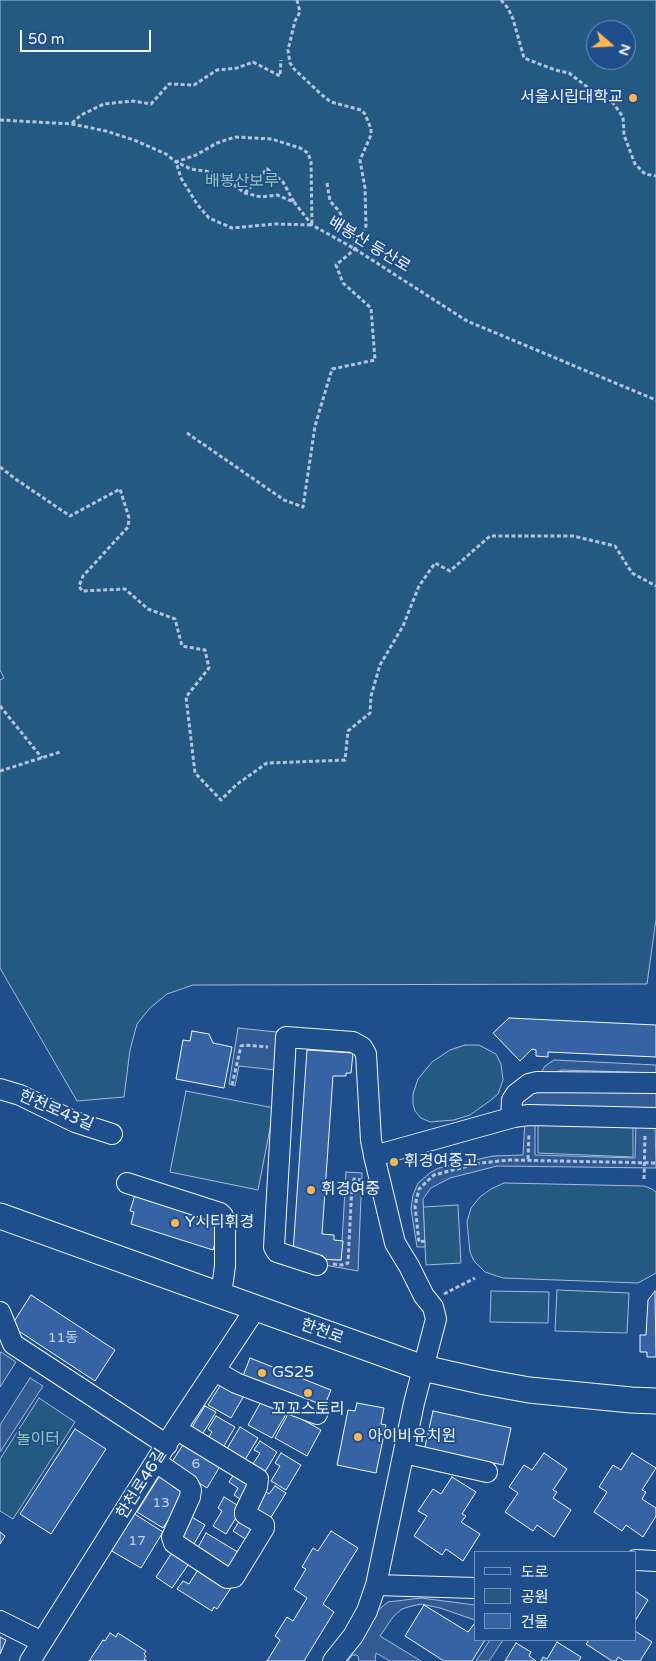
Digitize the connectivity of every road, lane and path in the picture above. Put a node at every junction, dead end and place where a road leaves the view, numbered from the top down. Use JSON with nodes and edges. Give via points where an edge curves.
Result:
{"nodes":[{"id":1,"x":297,"y":0,"type":"edge"},
{"id":2,"x":501,"y":0,"type":"edge"},
{"id":3,"x":280,"y":60,"type":"dead end"},
{"id":4,"x":0,"y":120,"type":"edge"},
{"id":5,"x":72,"y":124,"type":"junction"},
{"id":6,"x":176,"y":162,"type":"junction"},
{"id":7,"x":656,"y":176,"type":"edge"},
{"id":8,"x":327,"y":183,"type":"dead end"},
{"id":9,"x":245,"y":193,"type":"junction"},
{"id":10,"x":294,"y":202,"type":"junction"},
{"id":11,"x":312,"y":225,"type":"junction"},
{"id":12,"x":355,"y":249,"type":"junction"},
{"id":13,"x":656,"y":400,"type":"edge"},
{"id":14,"x":187,"y":432,"type":"dead end"},
{"id":15,"x":0,"y":467,"type":"edge"},
{"id":16,"x":656,"y":586,"type":"edge"},
{"id":17,"x":0,"y":706,"type":"edge"},
{"id":18,"x":60,"y":752,"type":"dead end"},
{"id":19,"x":42,"y":758,"type":"junction"},
{"id":20,"x":0,"y":771,"type":"edge"},
{"id":21,"x":286,"y":1049,"type":"junction"},
{"id":22,"x":656,"y":1083,"type":"edge"},
{"id":23,"x":232,"y":1085,"type":"dead end"},
{"id":24,"x":0,"y":1089,"type":"edge"},
{"id":25,"x":520,"y":1117,"type":"junction"},
{"id":26,"x":651,"y":1118,"type":"edge"},
{"id":27,"x":112,"y":1134,"type":"dead end"},
{"id":28,"x":374,"y":1156,"type":"junction"},
{"id":29,"x":528,"y":1160,"type":"junction"},
{"id":30,"x":644,"y":1162,"type":"junction"},
{"id":31,"x":656,"y":1163,"type":"edge"},
{"id":32,"x":644,"y":1179,"type":"dead end"},
{"id":33,"x":362,"y":1180,"type":"dead end"},
{"id":34,"x":127,"y":1183,"type":"dead end"},
{"id":35,"x":0,"y":1216,"type":"edge"},
{"id":36,"x":425,"y":1241,"type":"dead end"},
{"id":37,"x":323,"y":1264,"type":"joint"},
{"id":38,"x":474,"y":1278,"type":"dead end"},
{"id":39,"x":221,"y":1295,"type":"junction"},
{"id":40,"x":439,"y":1298,"type":"dead end"},
{"id":41,"x":256,"y":1308,"type":"junction"},
{"id":42,"x":0,"y":1312,"type":"edge"},
{"id":43,"x":422,"y":1368,"type":"junction"},
{"id":44,"x":215,"y":1371,"type":"junction"},
{"id":45,"x":656,"y":1401,"type":"edge"},
{"id":46,"x":317,"y":1414,"type":"dead end"},
{"id":47,"x":172,"y":1437,"type":"junction"},
{"id":48,"x":404,"y":1453,"type":"junction"},
{"id":49,"x":156,"y":1462,"type":"junction"},
{"id":50,"x":487,"y":1472,"type":"dead end"},
{"id":51,"x":636,"y":1560,"type":"edge"},
{"id":52,"x":656,"y":1561,"type":"edge"},
{"id":53,"x":376,"y":1585,"type":"junction"},
{"id":54,"x":473,"y":1588,"type":"edge"},
{"id":55,"x":0,"y":1621,"type":"edge"},
{"id":56,"x":42,"y":1642,"type":"junction"},
{"id":57,"x":30,"y":1661,"type":"edge"},
{"id":58,"x":333,"y":1661,"type":"edge"}],
"edges":[{"from":1,"to":12,"type":"path","via":[[300,12],[288,50],[294,70],[332,102],[361,110],[371,129],[360,160],[366,226]]},
{"from":2,"to":7,"type":"path","via":[[513,19],[524,58],[569,73],[613,104],[623,117],[626,142],[635,164],[645,174]]},
{"from":3,"to":5,"type":"path","via":[[280,76],[253,62],[238,68],[217,70],[194,85],[169,84],[151,104],[133,100],[104,104],[81,115]]},
{"from":4,"to":5,"type":"path"},
{"from":5,"to":6,"type":"path","via":[[94,127],[134,140]]},
{"from":6,"to":9,"type":"path","via":[[223,177]]},
{"from":6,"to":11,"type":"path","via":[[177,170],[197,204],[209,218],[221,224],[232,228]]},
{"from":6,"to":11,"type":"path","via":[[235,137],[272,139],[300,148],[308,153],[311,162]]},
{"from":8,"to":12,"type":"path","via":[[330,201],[354,239]]},
{"from":9,"to":10,"type":"path","via":[[262,197],[277,195]]},
{"from":9,"to":10,"type":"path","name":"배봉산 등산로","via":[[267,169],[283,182]]},
{"from":10,"to":11,"type":"path","name":"배봉산 등산로"},
{"from":11,"to":12,"type":"path","name":"배봉산 등산로"},
{"from":12,"to":13,"type":"path","name":"배봉산 등산로","via":[[467,321]]},
{"from":12,"to":14,"type":"path","via":[[336,265],[343,283],[371,308],[375,360],[332,369],[315,426],[303,507],[284,500]]},
{"from":15,"to":16,"type":"path","via":[[70,516],[120,490],[130,518],[128,527],[83,576],[78,586],[82,591],[125,589],[148,609],[175,619],[182,646],[205,650],[209,668],[186,697],[195,773],[221,800],[267,763],[345,760],[348,731],[370,713],[380,664],[403,626],[419,586],[435,563],[450,571],[490,536],[573,536],[615,546],[632,573]]},
{"from":17,"to":19,"type":"path"},
{"from":18,"to":19,"type":"path"},
{"from":19,"to":20,"type":"path"},
{"from":21,"to":23,"type":"path","via":[[244,1044]]},
{"from":21,"to":28,"type":"street","via":[[286,1037],[353,1042],[362,1047],[366,1054]]},
{"from":21,"to":37,"type":"street","via":[[274,1247],[278,1252]]},
{"from":22,"to":25,"type":"street","via":[[537,1082],[529,1084],[512,1100]]},
{"from":24,"to":27,"type":"street","name":"한천로43길","via":[[75,1122]]},
{"from":25,"to":26,"type":"street"},
{"from":25,"to":28,"type":"street"},
{"from":25,"to":29,"type":"path"},
{"from":26,"to":30,"type":"path"},
{"from":28,"to":43,"type":"street","via":[[395,1242],[435,1312],[435,1327]]},
{"from":29,"to":30,"type":"path"},
{"from":29,"to":36,"type":"path","via":[[480,1163],[434,1175],[419,1189],[415,1206],[419,1242]]},
{"from":30,"to":31,"type":"path"},
{"from":30,"to":32,"type":"path"},
{"from":33,"to":37,"type":"path","via":[[354,1180],[352,1184],[348,1263]]},
{"from":34,"to":39,"type":"street","via":[[223,1216],[225,1266]]},
{"from":35,"to":39,"type":"main road","name":"한천로"},
{"from":38,"to":40,"type":"path"},
{"from":39,"to":41,"type":"main road","name":"한천로"},
{"from":41,"to":43,"type":"main road","name":"한천로"},
{"from":41,"to":44,"type":"street","name":"한천로46길"},
{"from":42,"to":47,"type":"street","via":[[13,1344]]},
{"from":43,"to":45,"type":"main road","name":"한천로","via":[[529,1390]]},
{"from":43,"to":48,"type":"street"},
{"from":44,"to":46,"type":"street","via":[[236,1383]]},
{"from":44,"to":47,"type":"street","name":"한천로46길"},
{"from":47,"to":49,"type":"street","name":"한천로46길"},
{"from":47,"to":49,"type":"street","via":[[258,1478],[258,1488],[245,1512],[264,1528],[234,1577],[226,1578],[174,1543],[172,1536],[191,1490],[188,1484]]},
{"from":48,"to":50,"type":"street"},
{"from":48,"to":53,"type":"street"},
{"from":49,"to":56,"type":"street","name":"한천로46길"},
{"from":51,"to":52,"type":"street"},
{"from":53,"to":54,"type":"street"},
{"from":53,"to":58,"type":"street","via":[[353,1636]]},
{"from":55,"to":56,"type":"street"},
{"from":56,"to":57,"type":"street","name":"한천로46길"}]}
